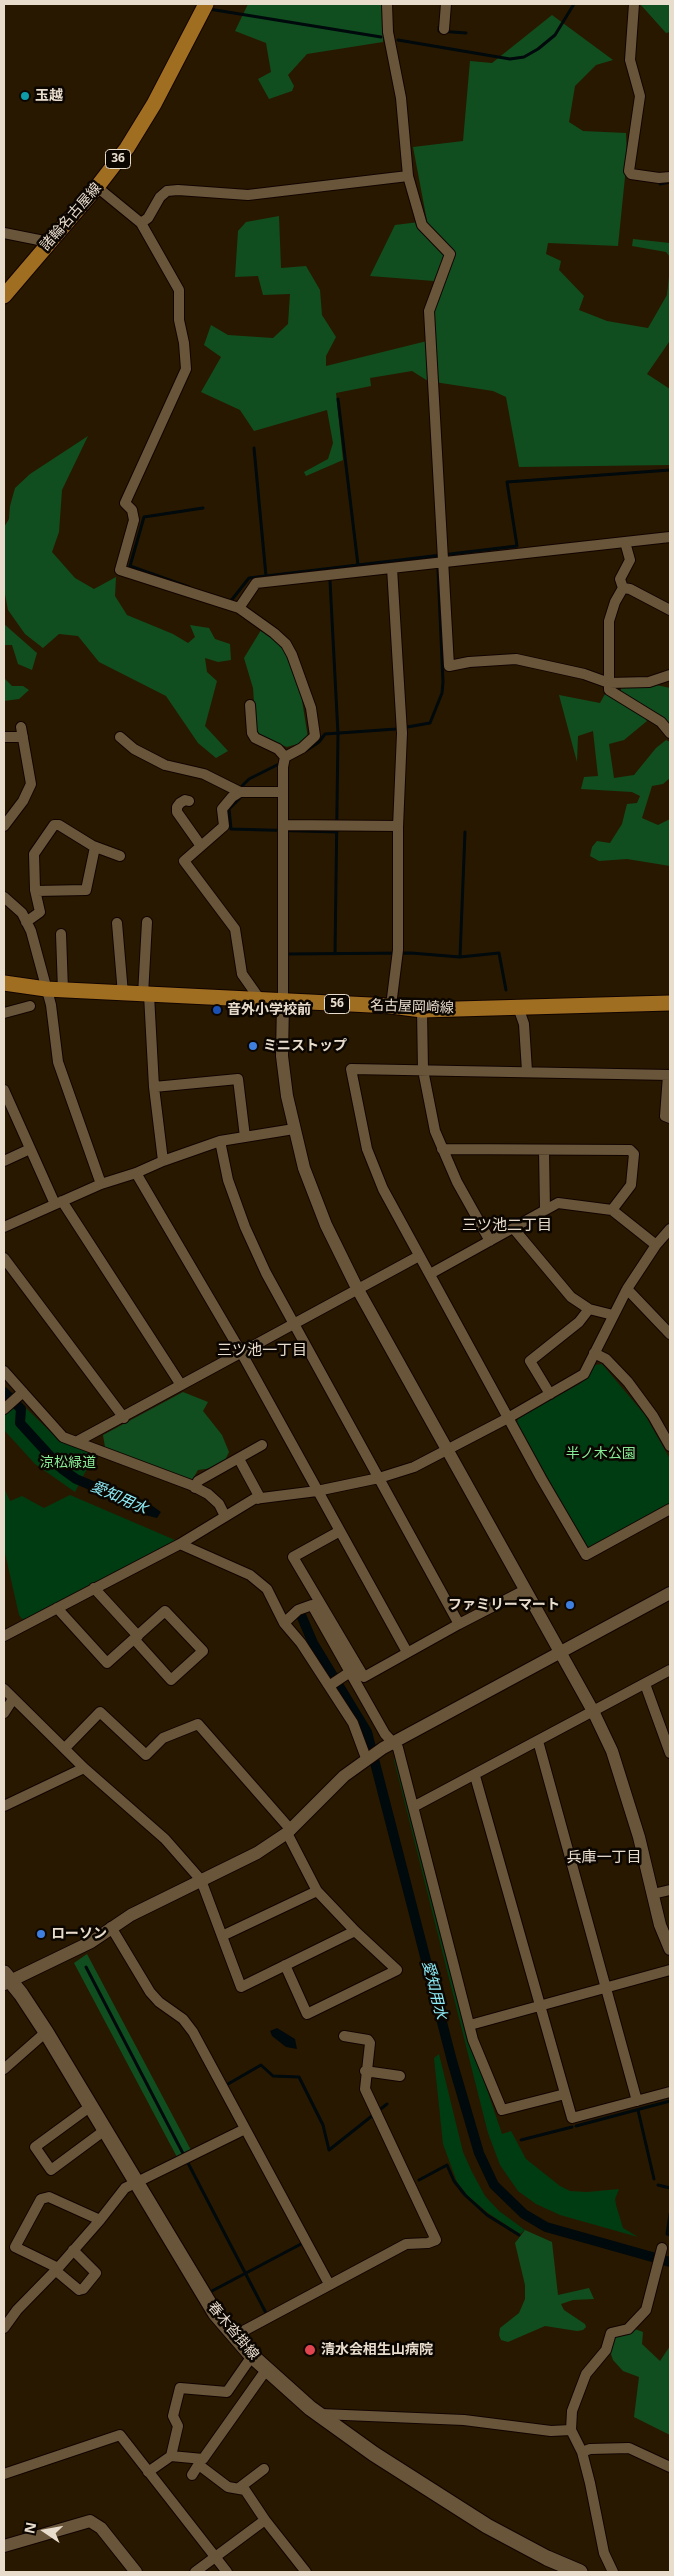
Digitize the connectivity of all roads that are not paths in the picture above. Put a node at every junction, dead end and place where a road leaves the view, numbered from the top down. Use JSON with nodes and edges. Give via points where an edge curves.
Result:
{"nodes":[{"id":1,"x":206,"y":4,"type":"edge"},
{"id":2,"x":387,"y":4,"type":"edge"},
{"id":3,"x":446,"y":4,"type":"edge"},
{"id":4,"x":634,"y":4,"type":"edge"},
{"id":5,"x":444,"y":28,"type":"dead end"},
{"id":6,"x":408,"y":176,"type":"junction"},
{"id":7,"x":670,"y":177,"type":"edge"},
{"id":8,"x":97,"y":187,"type":"junction"},
{"id":9,"x":140,"y":223,"type":"junction"},
{"id":10,"x":4,"y":233,"type":"edge"},
{"id":11,"x":49,"y":242,"type":"junction"},
{"id":12,"x":4,"y":296,"type":"edge"},
{"id":13,"x":670,"y":537,"type":"edge"},
{"id":14,"x":625,"y":542,"type":"junction"},
{"id":15,"x":442,"y":563,"type":"junction"},
{"id":16,"x":392,"y":568,"type":"junction"},
{"id":17,"x":623,"y":588,"type":"junction"},
{"id":18,"x":239,"y":608,"type":"junction"},
{"id":19,"x":670,"y":610,"type":"edge"},
{"id":20,"x":670,"y":675,"type":"edge"},
{"id":21,"x":609,"y":683,"type":"junction"},
{"id":22,"x":250,"y":705,"type":"dead end"},
{"id":23,"x":21,"y":727,"type":"dead end"},
{"id":24,"x":670,"y":732,"type":"edge"},
{"id":25,"x":4,"y":737,"type":"edge"},
{"id":26,"x":23,"y":737,"type":"junction"},
{"id":27,"x":120,"y":737,"type":"dead end"},
{"id":28,"x":285,"y":757,"type":"junction"},
{"id":29,"x":240,"y":792,"type":"junction"},
{"id":30,"x":283,"y":792,"type":"junction"},
{"id":31,"x":189,"y":801,"type":"dead end"},
{"id":32,"x":283,"y":825,"type":"junction"},
{"id":33,"x":4,"y":826,"type":"edge"},
{"id":34,"x":398,"y":826,"type":"junction"},
{"id":35,"x":201,"y":846,"type":"junction"},
{"id":36,"x":95,"y":847,"type":"junction"},
{"id":37,"x":120,"y":856,"type":"dead end"},
{"id":38,"x":36,"y":891,"type":"junction"},
{"id":39,"x":4,"y":897,"type":"edge"},
{"id":40,"x":26,"y":922,"type":"junction"},
{"id":41,"x":147,"y":922,"type":"dead end"},
{"id":42,"x":117,"y":923,"type":"dead end"},
{"id":43,"x":61,"y":934,"type":"dead end"},
{"id":44,"x":4,"y":983,"type":"edge"},
{"id":45,"x":46,"y":989,"type":"junction"},
{"id":46,"x":63,"y":990,"type":"junction"},
{"id":47,"x":123,"y":994,"type":"junction"},
{"id":48,"x":146,"y":995,"type":"junction"},
{"id":49,"x":261,"y":1001,"type":"junction"},
{"id":50,"x":282,"y":1002,"type":"junction"},
{"id":51,"x":670,"y":1003,"type":"edge"},
{"id":52,"x":30,"y":1006,"type":"dead end"},
{"id":53,"x":391,"y":1006,"type":"junction"},
{"id":54,"x":518,"y":1007,"type":"junction"},
{"id":55,"x":422,"y":1010,"type":"junction"},
{"id":56,"x":4,"y":1013,"type":"edge"},
{"id":57,"x":423,"y":1070,"type":"junction"},
{"id":58,"x":527,"y":1071,"type":"junction"},
{"id":59,"x":669,"y":1075,"type":"edge"},
{"id":60,"x":154,"y":1087,"type":"junction"},
{"id":61,"x":4,"y":1090,"type":"edge"},
{"id":62,"x":670,"y":1118,"type":"edge"},
{"id":63,"x":294,"y":1129,"type":"junction"},
{"id":64,"x":245,"y":1137,"type":"junction"},
{"id":65,"x":220,"y":1141,"type":"junction"},
{"id":66,"x":30,"y":1149,"type":"junction"},
{"id":67,"x":442,"y":1150,"type":"junction"},
{"id":68,"x":544,"y":1150,"type":"junction"},
{"id":69,"x":4,"y":1161,"type":"edge"},
{"id":70,"x":163,"y":1161,"type":"junction"},
{"id":71,"x":136,"y":1173,"type":"junction"},
{"id":72,"x":101,"y":1184,"type":"junction"},
{"id":73,"x":59,"y":1203,"type":"junction"},
{"id":74,"x":545,"y":1210,"type":"junction"},
{"id":75,"x":612,"y":1210,"type":"junction"},
{"id":76,"x":4,"y":1227,"type":"edge"},
{"id":77,"x":514,"y":1229,"type":"junction"},
{"id":78,"x":670,"y":1229,"type":"edge"},
{"id":79,"x":490,"y":1241,"type":"junction"},
{"id":80,"x":656,"y":1245,"type":"junction"},
{"id":81,"x":419,"y":1256,"type":"junction"},
{"id":82,"x":4,"y":1258,"type":"edge"},
{"id":83,"x":430,"y":1274,"type":"junction"},
{"id":84,"x":357,"y":1288,"type":"junction"},
{"id":85,"x":627,"y":1289,"type":"junction"},
{"id":86,"x":589,"y":1309,"type":"junction"},
{"id":87,"x":612,"y":1315,"type":"junction"},
{"id":88,"x":295,"y":1323,"type":"junction"},
{"id":89,"x":670,"y":1334,"type":"edge"},
{"id":90,"x":241,"y":1352,"type":"junction"},
{"id":91,"x":594,"y":1353,"type":"junction"},
{"id":92,"x":4,"y":1371,"type":"edge"},
{"id":93,"x":181,"y":1384,"type":"junction"},
{"id":94,"x":21,"y":1394,"type":"junction"},
{"id":95,"x":550,"y":1394,"type":"junction"},
{"id":96,"x":4,"y":1408,"type":"edge"},
{"id":97,"x":124,"y":1418,"type":"junction"},
{"id":98,"x":508,"y":1418,"type":"junction"},
{"id":99,"x":76,"y":1442,"type":"junction"},
{"id":100,"x":262,"y":1445,"type":"dead end"},
{"id":101,"x":670,"y":1446,"type":"edge"},
{"id":102,"x":447,"y":1450,"type":"junction"},
{"id":103,"x":239,"y":1459,"type":"junction"},
{"id":104,"x":379,"y":1478,"type":"junction"},
{"id":105,"x":195,"y":1488,"type":"junction"},
{"id":106,"x":317,"y":1491,"type":"junction"},
{"id":107,"x":258,"y":1499,"type":"junction"},
{"id":108,"x":670,"y":1509,"type":"edge"},
{"id":109,"x":225,"y":1516,"type":"junction"},
{"id":110,"x":340,"y":1531,"type":"junction"},
{"id":111,"x":180,"y":1544,"type":"junction"},
{"id":112,"x":94,"y":1588,"type":"junction"},
{"id":113,"x":525,"y":1590,"type":"junction"},
{"id":114,"x":670,"y":1593,"type":"edge"},
{"id":115,"x":57,"y":1608,"type":"junction"},
{"id":116,"x":284,"y":1623,"type":"junction"},
{"id":117,"x":459,"y":1624,"type":"junction"},
{"id":118,"x":4,"y":1636,"type":"edge"},
{"id":119,"x":136,"y":1637,"type":"junction"},
{"id":120,"x":407,"y":1652,"type":"junction"},
{"id":121,"x":559,"y":1653,"type":"junction"},
{"id":122,"x":670,"y":1670,"type":"edge"},
{"id":123,"x":350,"y":1672,"type":"junction"},
{"id":124,"x":645,"y":1684,"type":"junction"},
{"id":125,"x":329,"y":1686,"type":"junction"},
{"id":126,"x":4,"y":1689,"type":"edge"},
{"id":127,"x":13,"y":1699,"type":"junction"},
{"id":128,"x":593,"y":1711,"type":"junction"},
{"id":129,"x":4,"y":1713,"type":"edge"},
{"id":130,"x":538,"y":1741,"type":"junction"},
{"id":131,"x":387,"y":1745,"type":"junction"},
{"id":132,"x":65,"y":1748,"type":"junction"},
{"id":133,"x":670,"y":1753,"type":"edge"},
{"id":134,"x":366,"y":1758,"type":"junction"},
{"id":135,"x":84,"y":1768,"type":"junction"},
{"id":136,"x":475,"y":1776,"type":"junction"},
{"id":137,"x":4,"y":1806,"type":"edge"},
{"id":138,"x":414,"y":1806,"type":"junction"},
{"id":139,"x":289,"y":1831,"type":"junction"},
{"id":140,"x":201,"y":1880,"type":"junction"},
{"id":141,"x":670,"y":1890,"type":"edge"},
{"id":142,"x":317,"y":1891,"type":"junction"},
{"id":143,"x":653,"y":1894,"type":"junction"},
{"id":144,"x":111,"y":1927,"type":"junction"},
{"id":145,"x":355,"y":1931,"type":"junction"},
{"id":146,"x":222,"y":1936,"type":"junction"},
{"id":147,"x":670,"y":1950,"type":"edge"},
{"id":148,"x":285,"y":1965,"type":"junction"},
{"id":149,"x":670,"y":1970,"type":"edge"},
{"id":150,"x":6,"y":1980,"type":"edge"},
{"id":151,"x":607,"y":1988,"type":"junction"},
{"id":152,"x":539,"y":2006,"type":"junction"},
{"id":153,"x":470,"y":2025,"type":"junction"},
{"id":154,"x":46,"y":2032,"type":"junction"},
{"id":155,"x":344,"y":2036,"type":"dead end"},
{"id":156,"x":4,"y":2069,"type":"edge"},
{"id":157,"x":365,"y":2071,"type":"junction"},
{"id":158,"x":400,"y":2076,"type":"dead end"},
{"id":159,"x":670,"y":2092,"type":"edge"},
{"id":160,"x":565,"y":2094,"type":"junction"},
{"id":161,"x":637,"y":2101,"type":"junction"},
{"id":162,"x":91,"y":2106,"type":"junction"},
{"id":163,"x":244,"y":2128,"type":"junction"},
{"id":164,"x":105,"y":2130,"type":"junction"},
{"id":165,"x":136,"y":2183,"type":"junction"},
{"id":166,"x":100,"y":2220,"type":"junction"},
{"id":167,"x":662,"y":2248,"type":"dead end"},
{"id":168,"x":73,"y":2250,"type":"junction"},
{"id":169,"x":57,"y":2269,"type":"junction"},
{"id":170,"x":328,"y":2284,"type":"junction"},
{"id":171,"x":4,"y":2328,"type":"edge"},
{"id":172,"x":234,"y":2336,"type":"junction"},
{"id":173,"x":252,"y":2356,"type":"junction"},
{"id":174,"x":266,"y":2370,"type":"junction"},
{"id":175,"x":319,"y":2414,"type":"junction"},
{"id":176,"x":571,"y":2430,"type":"junction"},
{"id":177,"x":582,"y":2452,"type":"junction"},
{"id":178,"x":171,"y":2456,"type":"junction"},
{"id":179,"x":201,"y":2462,"type":"junction"},
{"id":180,"x":670,"y":2467,"type":"edge"},
{"id":181,"x":264,"y":2470,"type":"dead end"},
{"id":182,"x":148,"y":2472,"type":"junction"},
{"id":183,"x":4,"y":2474,"type":"edge"},
{"id":184,"x":192,"y":2475,"type":"dead end"},
{"id":185,"x":239,"y":2488,"type":"junction"},
{"id":186,"x":265,"y":2520,"type":"junction"},
{"id":187,"x":4,"y":2546,"type":"edge"},
{"id":188,"x":215,"y":2557,"type":"junction"},
{"id":189,"x":136,"y":2572,"type":"edge"},
{"id":190,"x":195,"y":2572,"type":"edge"},
{"id":191,"x":227,"y":2572,"type":"edge"},
{"id":192,"x":306,"y":2572,"type":"edge"},
{"id":193,"x":580,"y":2572,"type":"edge"},
{"id":194,"x":612,"y":2572,"type":"edge"}],
"edges":[{"from":1,"to":8,"type":"main road","name":"諸輪名古屋線","number":"36","via":[[142,126]]},
{"from":2,"to":6,"type":"street","via":[[388,32],[401,98]]},
{"from":3,"to":5,"type":"street"},
{"from":4,"to":7,"type":"street","via":[[630,60],[640,96],[629,170],[631,174]]},
{"from":6,"to":9,"type":"street","via":[[248,195],[167,191],[148,218]]},
{"from":6,"to":15,"type":"street","via":[[422,225],[450,254],[429,311]]},
{"from":8,"to":9,"type":"street"},
{"from":8,"to":11,"type":"main road","name":"諸輪名古屋線","number":"36"},
{"from":9,"to":18,"type":"street","via":[[179,290],[178,320],[186,369],[125,502],[132,510],[134,520],[120,570]]},
{"from":10,"to":11,"type":"street"},
{"from":11,"to":12,"type":"main road","name":"諸輪名古屋線","number":"36"},
{"from":13,"to":14,"type":"street"},
{"from":14,"to":15,"type":"street"},
{"from":14,"to":17,"type":"street","via":[[630,560],[620,578]]},
{"from":15,"to":16,"type":"street"},
{"from":15,"to":21,"type":"street","via":[[449,666],[516,659]]},
{"from":16,"to":18,"type":"street","via":[[256,583]]},
{"from":16,"to":34,"type":"street","via":[[402,733]]},
{"from":17,"to":19,"type":"street"},
{"from":17,"to":21,"type":"street","via":[[610,621]]},
{"from":18,"to":28,"type":"street","via":[[286,644],[311,708],[315,736]]},
{"from":20,"to":21,"type":"street","via":[[649,682]]},
{"from":21,"to":24,"type":"street","via":[[609,690],[661,722]]},
{"from":22,"to":28,"type":"street","via":[[255,738],[278,749]]},
{"from":23,"to":26,"type":"street"},
{"from":25,"to":26,"type":"street"},
{"from":26,"to":33,"type":"street","via":[[31,784]]},
{"from":27,"to":29,"type":"street","via":[[165,765],[204,774]]},
{"from":28,"to":30,"type":"street"},
{"from":29,"to":30,"type":"street"},
{"from":29,"to":35,"type":"street","via":[[222,809],[224,826]]},
{"from":30,"to":32,"type":"street"},
{"from":31,"to":35,"type":"street","via":[[180,803],[177,812]]},
{"from":32,"to":34,"type":"street"},
{"from":32,"to":50,"type":"street"},
{"from":34,"to":53,"type":"street","via":[[398,950]]},
{"from":35,"to":49,"type":"street","via":[[184,861],[235,929],[242,974]]},
{"from":36,"to":37,"type":"street"},
{"from":36,"to":38,"type":"street","via":[[86,890]]},
{"from":36,"to":38,"type":"street","via":[[54,825],[34,854]]},
{"from":38,"to":40,"type":"street","via":[[40,912]]},
{"from":39,"to":40,"type":"street","via":[[22,913]]},
{"from":40,"to":45,"type":"street"},
{"from":41,"to":48,"type":"street"},
{"from":42,"to":47,"type":"street"},
{"from":43,"to":46,"type":"street"},
{"from":44,"to":45,"type":"main road","name":"名古屋岡崎線","number":"56"},
{"from":45,"to":46,"type":"main road","name":"名古屋岡崎線","number":"56"},
{"from":45,"to":72,"type":"street","via":[[52,1005],[58,1062]]},
{"from":46,"to":47,"type":"main road","name":"名古屋岡崎線","number":"56"},
{"from":47,"to":48,"type":"main road","name":"名古屋岡崎線","number":"56"},
{"from":48,"to":49,"type":"main road","name":"名古屋岡崎線","number":"56"},
{"from":48,"to":60,"type":"street"},
{"from":49,"to":50,"type":"main road","name":"名古屋岡崎線","number":"56"},
{"from":50,"to":53,"type":"main road","name":"名古屋岡崎線","number":"56"},
{"from":50,"to":63,"type":"street","via":[[282,1056]]},
{"from":51,"to":54,"type":"main road","name":"名古屋岡崎線","number":"56"},
{"from":52,"to":56,"type":"street"},
{"from":53,"to":55,"type":"main road","name":"名古屋岡崎線","number":"56"},
{"from":54,"to":55,"type":"main road","name":"名古屋岡崎線","number":"56"},
{"from":54,"to":58,"type":"street","via":[[524,1024]]},
{"from":55,"to":57,"type":"street"},
{"from":57,"to":58,"type":"street"},
{"from":57,"to":67,"type":"street","via":[[431,1116]]},
{"from":57,"to":81,"type":"street","via":[[351,1069],[367,1149],[383,1189]]},
{"from":58,"to":59,"type":"street"},
{"from":59,"to":62,"type":"street","via":[[665,1116]]},
{"from":60,"to":64,"type":"street","via":[[238,1079]]},
{"from":60,"to":70,"type":"street"},
{"from":61,"to":66,"type":"street"},
{"from":63,"to":64,"type":"street"},
{"from":63,"to":84,"type":"street","via":[[314,1196]]},
{"from":64,"to":65,"type":"street"},
{"from":65,"to":70,"type":"street"},
{"from":65,"to":88,"type":"street","via":[[228,1180],[245,1226],[266,1274]]},
{"from":66,"to":69,"type":"street"},
{"from":66,"to":73,"type":"street"},
{"from":67,"to":68,"type":"street"},
{"from":67,"to":79,"type":"street"},
{"from":68,"to":74,"type":"street"},
{"from":68,"to":75,"type":"street","via":[[630,1150],[634,1154],[630,1185]]},
{"from":70,"to":71,"type":"street"},
{"from":71,"to":72,"type":"street"},
{"from":71,"to":90,"type":"street"},
{"from":72,"to":73,"type":"street"},
{"from":73,"to":76,"type":"street"},
{"from":73,"to":93,"type":"street"},
{"from":74,"to":75,"type":"street","via":[[558,1203]]},
{"from":74,"to":77,"type":"street"},
{"from":75,"to":80,"type":"street"},
{"from":77,"to":79,"type":"street"},
{"from":77,"to":86,"type":"street","via":[[571,1297]]},
{"from":78,"to":80,"type":"street"},
{"from":79,"to":83,"type":"street"},
{"from":80,"to":85,"type":"street"},
{"from":81,"to":83,"type":"street"},
{"from":81,"to":84,"type":"street"},
{"from":82,"to":97,"type":"street"},
{"from":83,"to":98,"type":"street"},
{"from":84,"to":88,"type":"street"},
{"from":84,"to":102,"type":"street"},
{"from":85,"to":87,"type":"street"},
{"from":85,"to":89,"type":"street"},
{"from":86,"to":87,"type":"street"},
{"from":86,"to":95,"type":"street","via":[[579,1322],[530,1361]]},
{"from":87,"to":91,"type":"street"},
{"from":88,"to":90,"type":"street"},
{"from":88,"to":104,"type":"street"},
{"from":90,"to":93,"type":"street"},
{"from":90,"to":106,"type":"street"},
{"from":91,"to":95,"type":"street","via":[[584,1374]]},
{"from":91,"to":101,"type":"street","via":[[606,1359],[628,1382]]},
{"from":92,"to":94,"type":"street"},
{"from":93,"to":97,"type":"street"},
{"from":94,"to":96,"type":"street"},
{"from":94,"to":99,"type":"street","via":[[63,1437]]},
{"from":95,"to":98,"type":"street"},
{"from":97,"to":99,"type":"street"},
{"from":98,"to":102,"type":"street"},
{"from":98,"to":108,"type":"street","via":[[586,1555]]},
{"from":99,"to":105,"type":"street"},
{"from":100,"to":103,"type":"street"},
{"from":102,"to":104,"type":"street","via":[[414,1467]]},
{"from":102,"to":113,"type":"street"},
{"from":103,"to":105,"type":"street","via":[[198,1481]]},
{"from":103,"to":107,"type":"street"},
{"from":104,"to":106,"type":"street"},
{"from":104,"to":117,"type":"street"},
{"from":105,"to":109,"type":"street","via":[[219,1504]]},
{"from":106,"to":107,"type":"street"},
{"from":106,"to":110,"type":"street"},
{"from":107,"to":109,"type":"street"},
{"from":109,"to":111,"type":"street"},
{"from":110,"to":120,"type":"street"},
{"from":110,"to":120,"type":"street","via":[[293,1557],[364,1676]]},
{"from":111,"to":112,"type":"street"},
{"from":111,"to":116,"type":"street","via":[[260,1581],[273,1598]]},
{"from":112,"to":115,"type":"street"},
{"from":112,"to":119,"type":"street"},
{"from":113,"to":117,"type":"street"},
{"from":113,"to":121,"type":"street"},
{"from":114,"to":121,"type":"street"},
{"from":115,"to":118,"type":"street"},
{"from":115,"to":119,"type":"street","via":[[107,1663]]},
{"from":116,"to":123,"type":"street","via":[[298,1610],[312,1606]]},
{"from":116,"to":125,"type":"street"},
{"from":117,"to":120,"type":"street"},
{"from":119,"to":119,"type":"street","via":[[165,1611],[203,1651],[171,1680]]},
{"from":121,"to":128,"type":"street"},
{"from":121,"to":131,"type":"street"},
{"from":122,"to":124,"type":"street"},
{"from":123,"to":125,"type":"street"},
{"from":123,"to":131,"type":"street"},
{"from":124,"to":128,"type":"street"},
{"from":124,"to":133,"type":"street"},
{"from":125,"to":134,"type":"street","via":[[353,1724]]},
{"from":126,"to":127,"type":"street"},
{"from":127,"to":129,"type":"street"},
{"from":127,"to":132,"type":"street"},
{"from":128,"to":130,"type":"street"},
{"from":128,"to":143,"type":"street","via":[[612,1751]]},
{"from":130,"to":136,"type":"street"},
{"from":130,"to":151,"type":"street"},
{"from":131,"to":134,"type":"street"},
{"from":131,"to":138,"type":"street","via":[[398,1748]]},
{"from":132,"to":135,"type":"street"},
{"from":132,"to":139,"type":"street","via":[[100,1712],[146,1755],[163,1738],[198,1724]]},
{"from":134,"to":139,"type":"street"},
{"from":135,"to":137,"type":"street"},
{"from":135,"to":140,"type":"street","via":[[165,1839]]},
{"from":136,"to":138,"type":"street"},
{"from":136,"to":152,"type":"street"},
{"from":138,"to":153,"type":"street"},
{"from":139,"to":140,"type":"street","via":[[256,1853]]},
{"from":139,"to":142,"type":"street"},
{"from":140,"to":144,"type":"street"},
{"from":140,"to":146,"type":"street"},
{"from":141,"to":143,"type":"street"},
{"from":142,"to":145,"type":"street"},
{"from":142,"to":146,"type":"street"},
{"from":143,"to":147,"type":"street"},
{"from":144,"to":150,"type":"street","via":[[91,1942]]},
{"from":144,"to":163,"type":"street","via":[[150,1992],[183,2019],[193,2032]]},
{"from":145,"to":148,"type":"street"},
{"from":145,"to":148,"type":"street","via":[[397,1970],[307,2014]]},
{"from":146,"to":148,"type":"street","via":[[241,1987]]},
{"from":149,"to":151,"type":"street"},
{"from":150,"to":154,"type":"main road","name":"春木沓掛線"},
{"from":151,"to":152,"type":"street"},
{"from":151,"to":161,"type":"street"},
{"from":152,"to":153,"type":"street"},
{"from":152,"to":160,"type":"street"},
{"from":153,"to":160,"type":"street","via":[[502,2110]]},
{"from":154,"to":156,"type":"street"},
{"from":154,"to":162,"type":"main road","name":"春木沓掛線"},
{"from":155,"to":157,"type":"street","via":[[370,2043]]},
{"from":157,"to":158,"type":"street"},
{"from":157,"to":170,"type":"street","via":[[365,2089],[436,2240],[406,2244]]},
{"from":159,"to":161,"type":"street"},
{"from":160,"to":161,"type":"street","via":[[572,2118]]},
{"from":162,"to":164,"type":"main road","name":"春木沓掛線"},
{"from":162,"to":164,"type":"street","via":[[35,2147],[51,2170]]},
{"from":163,"to":165,"type":"street"},
{"from":163,"to":170,"type":"street"},
{"from":164,"to":165,"type":"main road","name":"春木沓掛線"},
{"from":165,"to":166,"type":"street","via":[[125,2188]]},
{"from":165,"to":172,"type":"main road","name":"春木沓掛線","via":[[215,2313]]},
{"from":166,"to":168,"type":"street"},
{"from":166,"to":169,"type":"street","via":[[49,2198],[41,2199],[14,2247]]},
{"from":167,"to":176,"type":"street","via":[[646,2310],[628,2329],[611,2333],[606,2350],[586,2374],[572,2411]]},
{"from":168,"to":169,"type":"street"},
{"from":168,"to":169,"type":"street","via":[[96,2272],[83,2289],[78,2290]]},
{"from":169,"to":171,"type":"street"},
{"from":170,"to":172,"type":"street"},
{"from":172,"to":173,"type":"main road","name":"春木沓掛線"},
{"from":173,"to":174,"type":"main road","name":"春木沓掛線"},
{"from":173,"to":178,"type":"street","via":[[228,2392],[180,2388],[173,2416],[178,2426]]},
{"from":174,"to":175,"type":"main road","name":"春木沓掛線"},
{"from":174,"to":179,"type":"street"},
{"from":175,"to":176,"type":"street","via":[[464,2420],[556,2432]]},
{"from":175,"to":193,"type":"main road","name":"春木沓掛線","via":[[374,2454],[486,2526]]},
{"from":176,"to":177,"type":"street"},
{"from":177,"to":180,"type":"street","via":[[629,2448]]},
{"from":177,"to":194,"type":"street","via":[[604,2553]]},
{"from":178,"to":179,"type":"street"},
{"from":178,"to":182,"type":"street"},
{"from":179,"to":184,"type":"street"},
{"from":179,"to":185,"type":"street","via":[[228,2487]]},
{"from":181,"to":185,"type":"street"},
{"from":182,"to":183,"type":"street","via":[[120,2435]]},
{"from":182,"to":188,"type":"street"},
{"from":185,"to":186,"type":"street","via":[[244,2490]]},
{"from":186,"to":188,"type":"street"},
{"from":186,"to":192,"type":"street"},
{"from":187,"to":189,"type":"street","via":[[90,2521],[101,2528]]},
{"from":188,"to":190,"type":"street"},
{"from":188,"to":191,"type":"street"}]}
